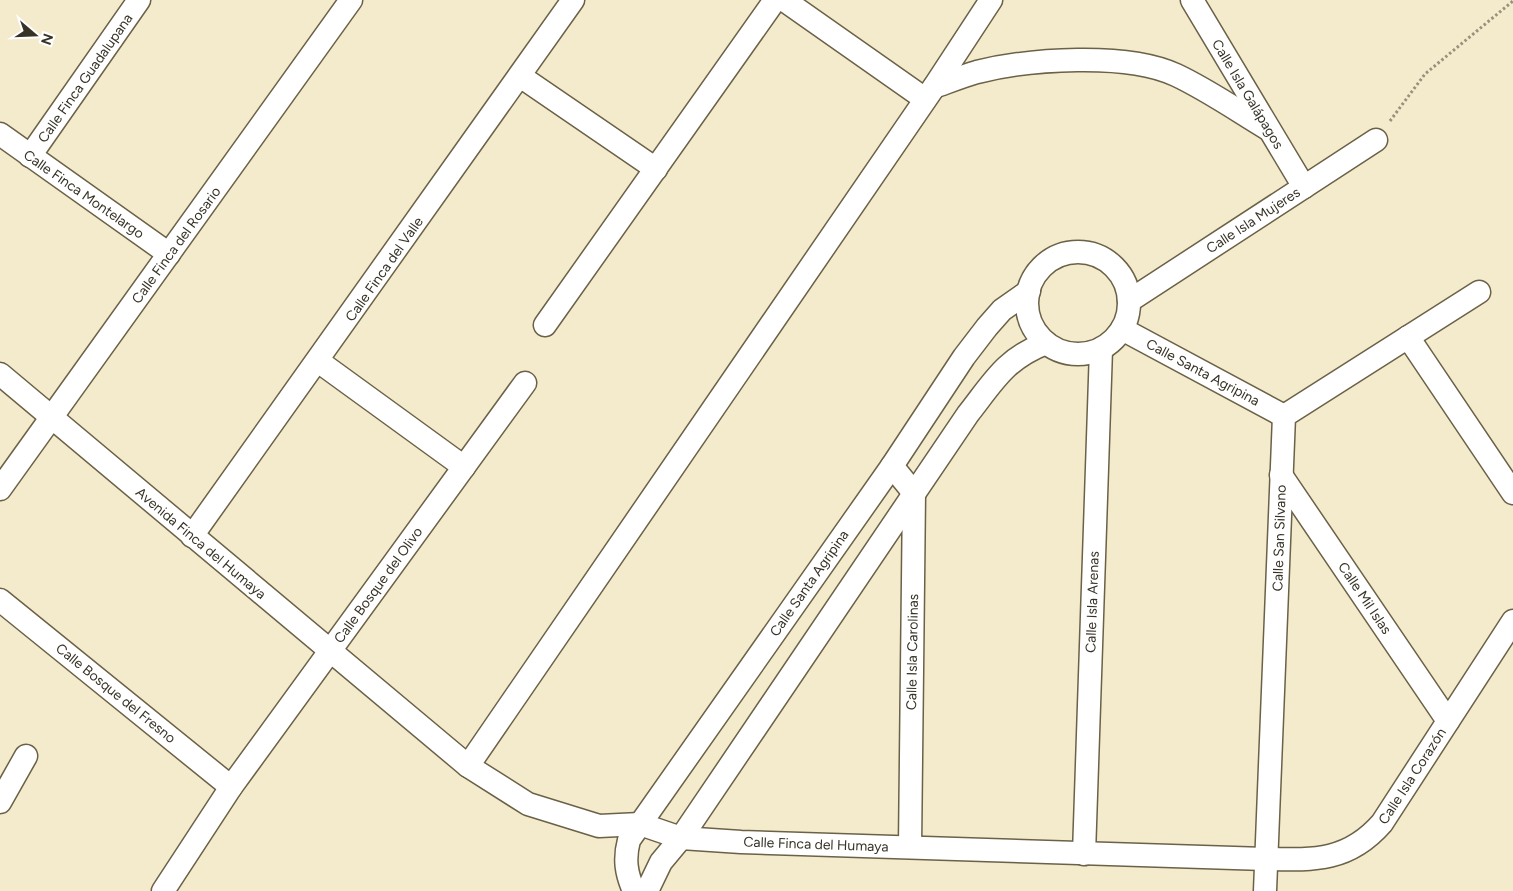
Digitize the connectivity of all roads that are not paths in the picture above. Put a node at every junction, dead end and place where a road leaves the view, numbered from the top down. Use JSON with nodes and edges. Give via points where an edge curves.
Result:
{"nodes":[{"id":1,"x":139,"y":0,"type":"edge"},
{"id":2,"x":351,"y":0,"type":"edge"},
{"id":3,"x":573,"y":0,"type":"edge"},
{"id":4,"x":775,"y":0,"type":"edge"},
{"id":5,"x":784,"y":0,"type":"edge"},
{"id":6,"x":991,"y":0,"type":"edge"},
{"id":7,"x":1192,"y":0,"type":"edge"},
{"id":8,"x":520,"y":76,"type":"junction"},
{"id":9,"x":930,"y":93,"type":"junction"},
{"id":10,"x":1268,"y":128,"type":"junction"},
{"id":11,"x":0,"y":134,"type":"edge"},
{"id":12,"x":1376,"y":140,"type":"road end"},
{"id":13,"x":30,"y":156,"type":"junction"},
{"id":14,"x":656,"y":169,"type":"junction"},
{"id":15,"x":1304,"y":187,"type":"junction"},
{"id":16,"x":169,"y":254,"type":"junction"},
{"id":17,"x":1029,"y":291,"type":"junction"},
{"id":18,"x":1479,"y":292,"type":"dead end"},
{"id":19,"x":1129,"y":301,"type":"junction"},
{"id":20,"x":545,"y":325,"type":"dead end"},
{"id":21,"x":1122,"y":329,"type":"junction"},
{"id":22,"x":1408,"y":337,"type":"junction"},
{"id":23,"x":1046,"y":343,"type":"junction"},
{"id":24,"x":1101,"y":349,"type":"junction"},
{"id":25,"x":318,"y":361,"type":"junction"},
{"id":26,"x":0,"y":374,"type":"edge"},
{"id":27,"x":525,"y":383,"type":"dead end"},
{"id":28,"x":52,"y":416,"type":"junction"},
{"id":29,"x":1284,"y":416,"type":"junction"},
{"id":30,"x":892,"y":466,"type":"junction"},
{"id":31,"x":464,"y":467,"type":"junction"},
{"id":32,"x":1281,"y":475,"type":"junction"},
{"id":33,"x":0,"y":490,"type":"edge"},
{"id":34,"x":914,"y":493,"type":"junction"},
{"id":35,"x":1513,"y":493,"type":"edge"},
{"id":36,"x":192,"y":536,"type":"junction"},
{"id":37,"x":0,"y":600,"type":"edge"},
{"id":38,"x":1513,"y":621,"type":"edge"},
{"id":39,"x":330,"y":652,"type":"junction"},
{"id":40,"x":402,"y":712,"type":"joint"},
{"id":41,"x":1448,"y":721,"type":"junction"},
{"id":42,"x":26,"y":756,"type":"dead end"},
{"id":43,"x":468,"y":766,"type":"junction"},
{"id":44,"x":231,"y":787,"type":"junction"},
{"id":45,"x":0,"y":802,"type":"edge"},
{"id":46,"x":640,"y":824,"type":"junction"},
{"id":47,"x":599,"y":826,"type":"junction"},
{"id":48,"x":680,"y":838,"type":"junction"},
{"id":49,"x":910,"y":847,"type":"junction"},
{"id":50,"x":1084,"y":854,"type":"junction"},
{"id":51,"x":625,"y":857,"type":"junction"},
{"id":52,"x":1265,"y":859,"type":"junction"},
{"id":53,"x":162,"y":891,"type":"edge"},
{"id":54,"x":634,"y":891,"type":"edge"},
{"id":55,"x":647,"y":891,"type":"edge"},
{"id":56,"x":1265,"y":891,"type":"edge"}],
"edges":[{"from":1,"to":13,"type":"street","name":"Calle Finca Guadalupana"},
{"from":2,"to":16,"type":"street","name":"Calle Finca del Rosario"},
{"from":3,"to":8,"type":"street","name":"Calle Finca del Valle"},
{"from":4,"to":14,"type":"street"},
{"from":5,"to":9,"type":"street"},
{"from":6,"to":9,"type":"street"},
{"from":7,"to":10,"type":"street","name":"Calle Isla Galápagos"},
{"from":8,"to":14,"type":"street"},
{"from":8,"to":25,"type":"street","name":"Calle Finca del Valle"},
{"from":9,"to":10,"type":"street","via":[[976,72],[1010,66],[1090,59],[1132,62],[1175,74]]},
{"from":9,"to":43,"type":"street"},
{"from":10,"to":15,"type":"street","name":"Calle Isla Galápagos"},
{"from":11,"to":13,"type":"street","name":"Calle Finca Montelargo"},
{"from":12,"to":15,"type":"street","name":"Calle Isla Mujeres"},
{"from":13,"to":16,"type":"street","name":"Calle Finca Montelargo"},
{"from":14,"to":20,"type":"street"},
{"from":15,"to":19,"type":"street","name":"Calle Isla Mujeres"},
{"from":16,"to":28,"type":"street","name":"Calle Finca del Rosario"},
{"from":17,"to":19,"type":"street","via":[[1039,272],[1055,258],[1084,252],[1110,263],[1120,274]]},
{"from":17,"to":23,"type":"street","via":[[1027,306],[1030,320]]},
{"from":17,"to":30,"type":"street","name":"Calle Santa Agripina","via":[[1002,310],[987,327]]},
{"from":18,"to":22,"type":"street"},
{"from":19,"to":21,"type":"street","via":[[1128,316]]},
{"from":21,"to":24,"type":"street"},
{"from":21,"to":29,"type":"street","name":"Calle Santa Agripina"},
{"from":22,"to":29,"type":"street"},
{"from":22,"to":35,"type":"street"},
{"from":23,"to":24,"type":"street","via":[[1059,351],[1073,354]]},
{"from":23,"to":34,"type":"street","via":[[1025,351],[1005,366]]},
{"from":24,"to":50,"type":"street","name":"Calle Isla Arenas"},
{"from":25,"to":31,"type":"street"},
{"from":25,"to":36,"type":"street","name":"Calle Finca del Valle"},
{"from":26,"to":28,"type":"street","name":"Avenida Finca del Humaya"},
{"from":27,"to":31,"type":"street","name":"Calle Bosque del Olivo"},
{"from":28,"to":33,"type":"street","name":"Calle Finca del Rosario"},
{"from":28,"to":36,"type":"street","name":"Avenida Finca del Humaya"},
{"from":29,"to":32,"type":"street","name":"Calle San Silvano"},
{"from":30,"to":34,"type":"street"},
{"from":30,"to":46,"type":"street","name":"Calle Santa Agripina"},
{"from":31,"to":39,"type":"street","name":"Calle Bosque del Olivo"},
{"from":32,"to":41,"type":"street","name":"Calle Mil Islas"},
{"from":32,"to":52,"type":"street","name":"Calle San Silvano"},
{"from":34,"to":48,"type":"street"},
{"from":34,"to":49,"type":"street","name":"Calle Isla Carolinas"},
{"from":36,"to":39,"type":"street","name":"Avenida Finca del Humaya"},
{"from":37,"to":44,"type":"street","name":"Calle Bosque del Fresno"},
{"from":38,"to":41,"type":"street","name":"Calle Isla Corazón"},
{"from":39,"to":40,"type":"street","name":"Avenida Finca del Humaya"},
{"from":39,"to":44,"type":"street","name":"Calle Bosque del Olivo"},
{"from":40,"to":43,"type":"street","name":"Calle Finca del Humaya"},
{"from":41,"to":52,"type":"street","name":"Calle Isla Corazón","via":[[1382,823],[1361,843],[1329,857]]},
{"from":42,"to":45,"type":"street"},
{"from":43,"to":47,"type":"street","name":"Calle Finca del Humaya","via":[[528,804]]},
{"from":44,"to":53,"type":"street","name":"Calle Bosque del Olivo"},
{"from":46,"to":47,"type":"street","name":"Calle Finca del Humaya"},
{"from":46,"to":48,"type":"street","name":"Calle Finca del Humaya"},
{"from":46,"to":51,"type":"street","name":"Calle Santa Agripina","via":[[629,840]]},
{"from":47,"to":51,"type":"street"},
{"from":48,"to":49,"type":"street","name":"Calle Finca del Humaya"},
{"from":48,"to":55,"type":"street","via":[[661,862]]},
{"from":49,"to":50,"type":"street","name":"Calle Finca del Humaya"},
{"from":50,"to":52,"type":"street","name":"Calle Finca del Humaya"},
{"from":51,"to":54,"type":"street"},
{"from":52,"to":56,"type":"street","name":"Calle San Silvano"}]}
